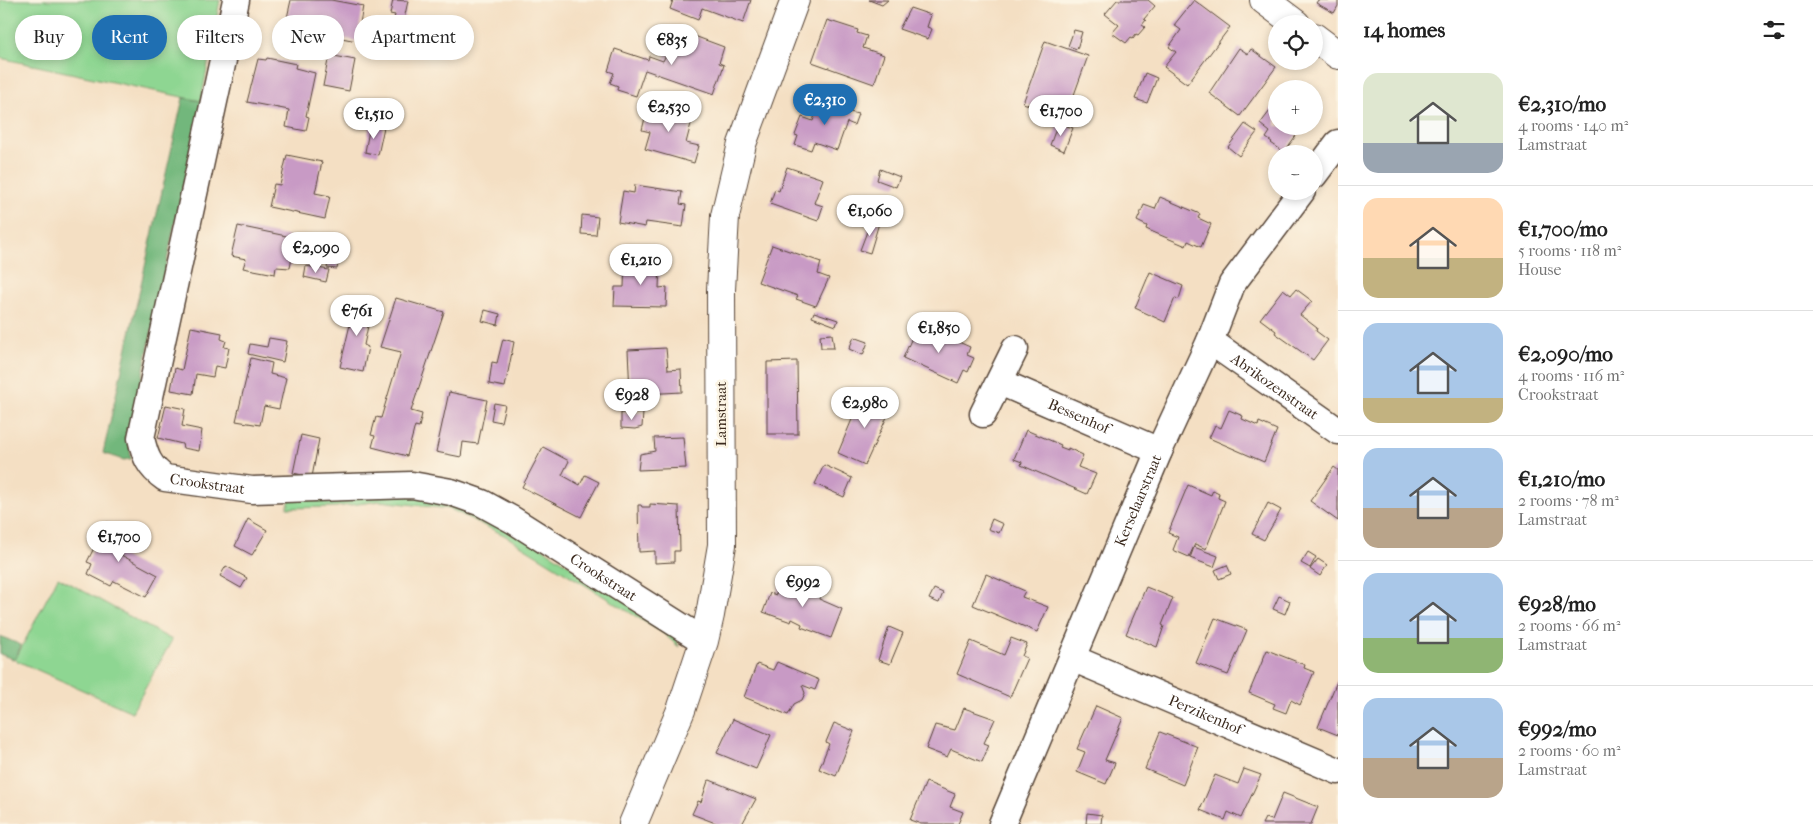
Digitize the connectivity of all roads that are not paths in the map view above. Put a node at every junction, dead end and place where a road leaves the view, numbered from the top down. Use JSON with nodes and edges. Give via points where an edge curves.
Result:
{"nodes":[{"id":1,"x":236,"y":0,"type":"edge"},
{"id":2,"x":795,"y":0,"type":"edge"},
{"id":3,"x":1264,"y":0,"type":"edge"},
{"id":4,"x":1284,"y":15,"type":"edge"},
{"id":5,"x":1323,"y":43,"type":"edge"},
{"id":6,"x":1338,"y":54,"type":"edge"},
{"id":7,"x":1338,"y":143,"type":"edge"},
{"id":8,"x":1323,"y":163,"type":"edge"},
{"id":9,"x":1295,"y":200,"type":"edge"},
{"id":10,"x":1210,"y":341,"type":"junction"},
{"id":11,"x":1015,"y":349,"type":"dead end"},
{"id":12,"x":1000,"y":382,"type":"junction"},
{"id":13,"x":983,"y":414,"type":"dead end"},
{"id":14,"x":1338,"y":431,"type":"edge"},
{"id":15,"x":1159,"y":451,"type":"junction"},
{"id":16,"x":704,"y":641,"type":"junction"},
{"id":17,"x":1072,"y":658,"type":"junction"},
{"id":18,"x":1338,"y":771,"type":"edge"},
{"id":19,"x":633,"y":824,"type":"edge"},
{"id":20,"x":1002,"y":824,"type":"edge"}],
"edges":[{"from":1,"to":16,"type":"street","name":"Crookstraat","via":[[141,438],[145,457],[154,470],[165,478],[252,490],[412,485],[451,492],[482,503],[513,520]]},
{"from":2,"to":16,"type":"street","name":"Lamstraat","via":[[742,144],[725,216],[721,290],[722,545]]},
{"from":3,"to":4,"type":"street"},
{"from":5,"to":6,"type":"street"},
{"from":7,"to":8,"type":"street"},
{"from":9,"to":10,"type":"street","name":"Kerselaarstraat","via":[[1232,284]]},
{"from":10,"to":14,"type":"street","name":"Abrikozenstraat"},
{"from":10,"to":15,"type":"street","name":"Kerselaarstraat"},
{"from":11,"to":12,"type":"street"},
{"from":12,"to":13,"type":"street"},
{"from":12,"to":15,"type":"street","name":"Bessenhof"},
{"from":15,"to":17,"type":"street","name":"Kerselaarstraat"},
{"from":16,"to":19,"type":"street","name":"Lamstraat","via":[[681,710]]},
{"from":17,"to":18,"type":"street","name":"Perzikenhof"},
{"from":17,"to":20,"type":"street","name":"Kerselaarstraat"}]}
